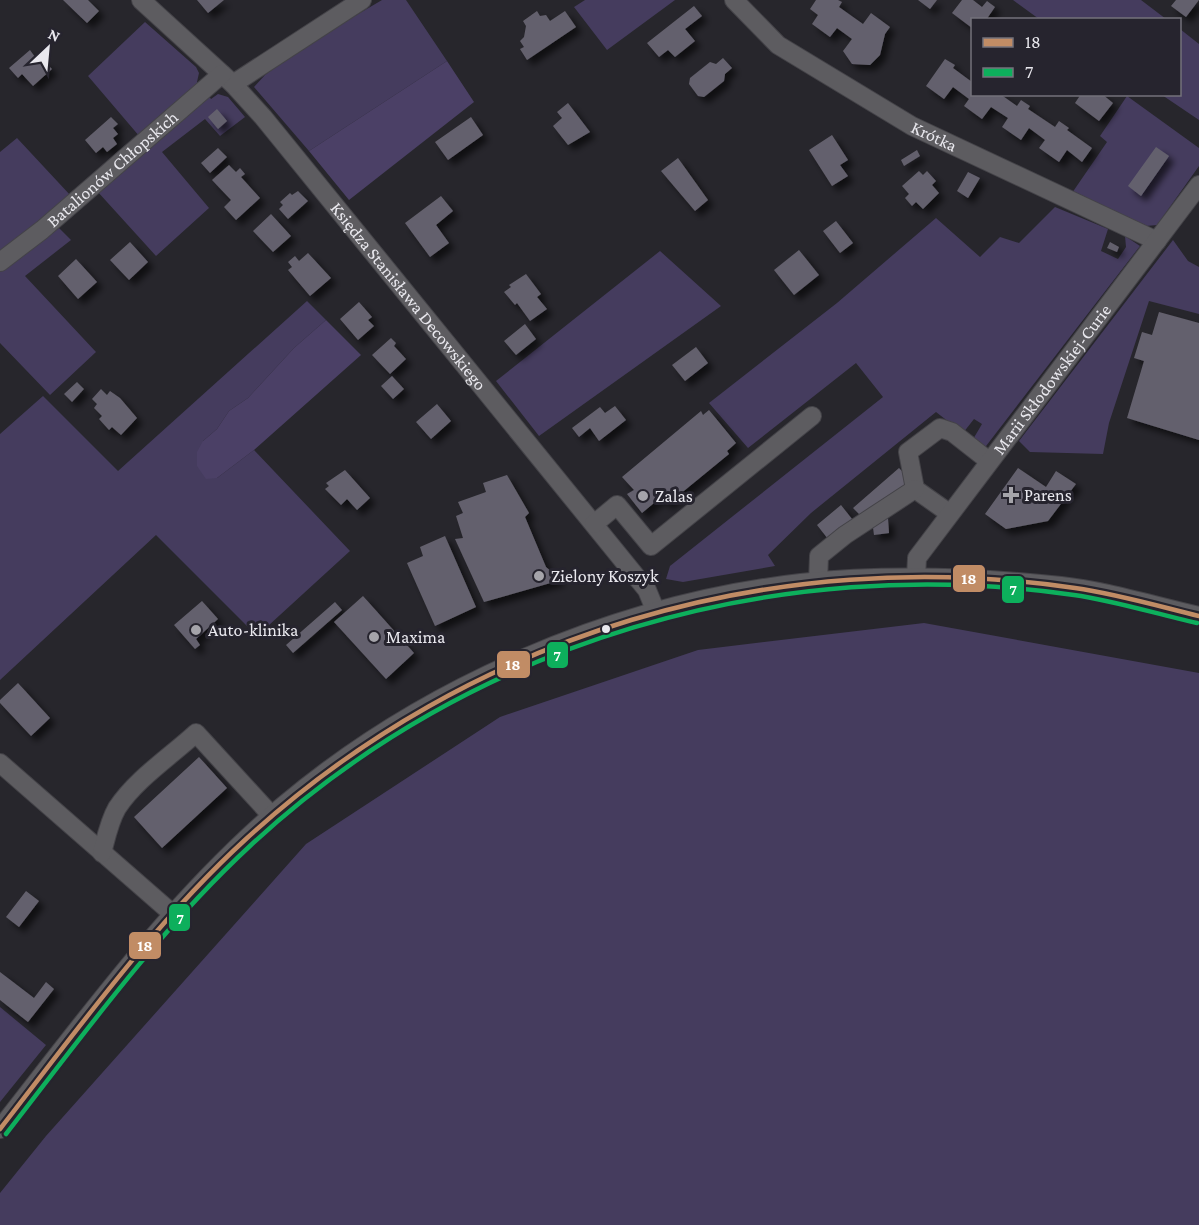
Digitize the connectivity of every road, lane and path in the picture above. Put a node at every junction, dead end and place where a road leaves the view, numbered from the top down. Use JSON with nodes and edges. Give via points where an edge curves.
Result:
{"nodes":[{"id":1,"x":141,"y":0,"type":"edge"},
{"id":2,"x":362,"y":0,"type":"edge"},
{"id":3,"x":734,"y":0,"type":"edge"},
{"id":4,"x":228,"y":79,"type":"junction"},
{"id":5,"x":1199,"y":185,"type":"edge"},
{"id":6,"x":1157,"y":241,"type":"junction"},
{"id":7,"x":0,"y":262,"type":"edge"},
{"id":8,"x":812,"y":416,"type":"dead end"},
{"id":9,"x":989,"y":461,"type":"junction"},
{"id":10,"x":915,"y":489,"type":"junction"},
{"id":11,"x":949,"y":513,"type":"junction"},
{"id":12,"x":594,"y":524,"type":"junction"},
{"id":13,"x":916,"y":577,"type":"junction"},
{"id":14,"x":818,"y":582,"type":"junction"},
{"id":15,"x":656,"y":612,"type":"junction"},
{"id":16,"x":1199,"y":616,"type":"edge"},
{"id":17,"x":0,"y":763,"type":"edge"},
{"id":18,"x":272,"y":816,"type":"junction"},
{"id":19,"x":102,"y":853,"type":"junction"},
{"id":20,"x":174,"y":915,"type":"junction"},
{"id":21,"x":0,"y":1129,"type":"edge"}],
"edges":[{"from":1,"to":4,"type":"street","name":"Księdza Stanisława Decowskiego"},
{"from":2,"to":4,"type":"street","name":"Batalionów Chłopskich"},
{"from":3,"to":6,"type":"street","name":"Krótka","via":[[778,45],[912,126]]},
{"from":4,"to":7,"type":"street","name":"Batalionów Chłopskich"},
{"from":4,"to":12,"type":"street","name":"Księdza Stanisława Decowskiego","via":[[310,172]]},
{"from":5,"to":6,"type":"street","name":"Marii Skłodowskiej-Curie"},
{"from":6,"to":9,"type":"street","name":"Marii Skłodowskiej-Curie"},
{"from":8,"to":12,"type":"street","via":[[651,546],[617,505]]},
{"from":9,"to":10,"type":"street","via":[[952,432],[940,428],[908,452]]},
{"from":9,"to":11,"type":"street","name":"Marii Skłodowskiej-Curie"},
{"from":10,"to":11,"type":"street"},
{"from":10,"to":14,"type":"street","via":[[819,556]]},
{"from":11,"to":13,"type":"street","name":"Marii Skłodowskiej-Curie","via":[[916,558]]},
{"from":12,"to":15,"type":"street","name":"Księdza Stanisława Decowskiego","via":[[647,590]]},
{"from":13,"to":14,"type":"street"},
{"from":13,"to":16,"type":"street","via":[[1064,587]]},
{"from":14,"to":15,"type":"street","via":[[741,593]]},
{"from":15,"to":18,"type":"street","via":[[557,644],[441,699],[338,763]]},
{"from":17,"to":19,"type":"street"},
{"from":18,"to":19,"type":"street","via":[[196,733],[117,808]]},
{"from":18,"to":20,"type":"street"},
{"from":19,"to":20,"type":"street"},
{"from":20,"to":21,"type":"street"}]}
